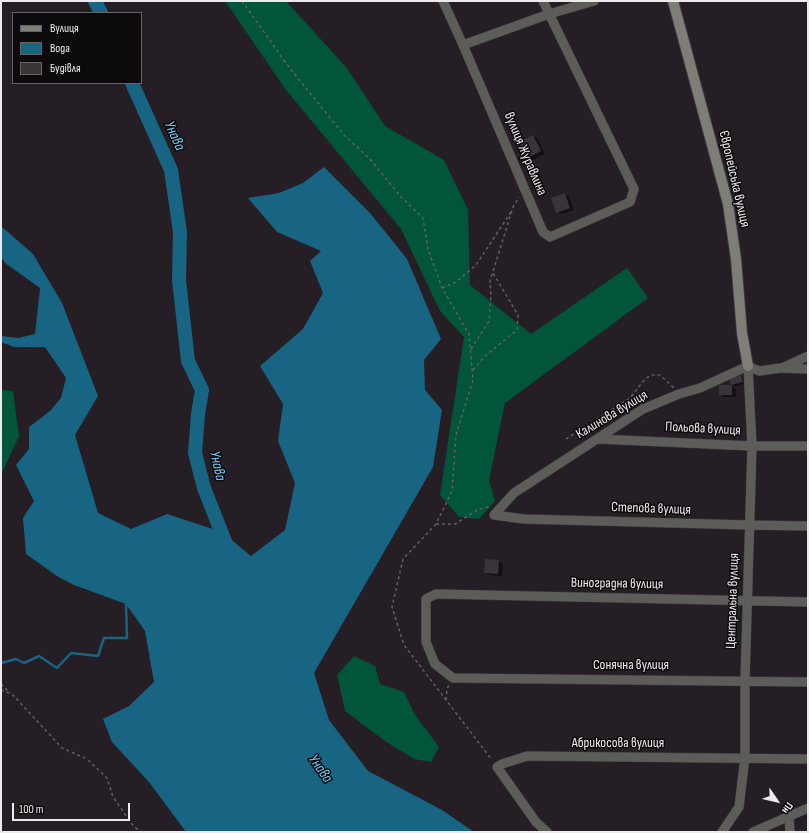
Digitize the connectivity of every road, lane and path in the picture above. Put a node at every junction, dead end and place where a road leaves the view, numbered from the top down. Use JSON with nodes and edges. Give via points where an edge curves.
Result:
{"nodes":[{"id":1,"x":242,"y":1,"type":"edge"},
{"id":2,"x":443,"y":1,"type":"edge"},
{"id":3,"x":543,"y":1,"type":"edge"},
{"id":4,"x":594,"y":1,"type":"edge"},
{"id":5,"x":673,"y":1,"type":"edge"},
{"id":6,"x":549,"y":14,"type":"junction"},
{"id":7,"x":463,"y":45,"type":"junction"},
{"id":8,"x":524,"y":189,"type":"junction"},
{"id":9,"x":512,"y":210,"type":"junction"},
{"id":10,"x":493,"y":273,"type":"junction"},
{"id":11,"x":442,"y":288,"type":"junction"},
{"id":12,"x":471,"y":350,"type":"junction"},
{"id":13,"x":808,"y":356,"type":"edge"},
{"id":14,"x":748,"y":366,"type":"junction"},
{"id":15,"x":781,"y":368,"type":"junction"},
{"id":16,"x":808,"y":369,"type":"edge"},
{"id":17,"x":472,"y":370,"type":"junction"},
{"id":18,"x":679,"y":394,"type":"junction"},
{"id":19,"x":566,"y":439,"type":"dead end"},
{"id":20,"x":598,"y":439,"type":"junction"},
{"id":21,"x":752,"y":446,"type":"junction"},
{"id":22,"x":808,"y":446,"type":"edge"},
{"id":23,"x":504,"y":505,"type":"junction"},
{"id":24,"x":494,"y":515,"type":"joint"},
{"id":25,"x":750,"y":526,"type":"junction"},
{"id":26,"x":808,"y":526,"type":"edge"},
{"id":27,"x":748,"y":601,"type":"junction"},
{"id":28,"x":808,"y":602,"type":"edge"},
{"id":29,"x":453,"y":678,"type":"junction"},
{"id":30,"x":745,"y":680,"type":"junction"},
{"id":31,"x":808,"y":682,"type":"edge"},
{"id":32,"x":1,"y":684,"type":"edge"},
{"id":33,"x":1,"y":690,"type":"edge"},
{"id":34,"x":9,"y":693,"type":"junction"},
{"id":35,"x":446,"y":702,"type":"dead end"},
{"id":36,"x":746,"y":758,"type":"junction"},
{"id":37,"x":808,"y":759,"type":"edge"},
{"id":38,"x":808,"y":808,"type":"edge"},
{"id":39,"x":790,"y":816,"type":"junction"},
{"id":40,"x":142,"y":832,"type":"edge"},
{"id":41,"x":548,"y":832,"type":"edge"},
{"id":42,"x":722,"y":832,"type":"edge"},
{"id":43,"x":753,"y":832,"type":"edge"},
{"id":44,"x":790,"y":832,"type":"edge"}],
"edges":[{"from":1,"to":11,"type":"path","via":[[288,66],[344,135],[370,159],[401,197],[423,218],[428,249]]},
{"from":2,"to":7,"type":"street","name":"вулиця Журавлина"},
{"from":3,"to":6,"type":"street"},
{"from":4,"to":6,"type":"street"},
{"from":5,"to":14,"type":"street","name":"Європейська вулиця","via":[[728,204]]},
{"from":6,"to":7,"type":"street"},
{"from":6,"to":8,"type":"street","name":"вулиця Журавлина","via":[[634,189],[630,202],[550,237],[543,232]]},
{"from":7,"to":8,"type":"street","name":"вулиця Журавлина"},
{"from":8,"to":9,"type":"path"},
{"from":9,"to":10,"type":"path"},
{"from":9,"to":11,"type":"path","via":[[476,265],[456,282]]},
{"from":10,"to":12,"type":"path","via":[[490,281],[492,296],[489,321]]},
{"from":10,"to":17,"type":"path","via":[[518,315],[517,330]]},
{"from":11,"to":12,"type":"path","via":[[469,334]]},
{"from":12,"to":17,"type":"path"},
{"from":13,"to":15,"type":"street"},
{"from":14,"to":15,"type":"street","via":[[759,371]]},
{"from":14,"to":18,"type":"street","name":"Калинова вулиця","via":[[700,388]]},
{"from":14,"to":21,"type":"street","name":"Центральна вулиця"},
{"from":15,"to":16,"type":"street"},
{"from":17,"to":23,"type":"path","via":[[473,380],[456,436],[452,491],[436,524],[455,524],[479,509]]},
{"from":18,"to":19,"type":"path","via":[[660,375],[651,375],[630,398]]},
{"from":18,"to":20,"type":"street","name":"Калинова вулиця","via":[[643,409]]},
{"from":20,"to":21,"type":"street","name":"Польова вулиця"},
{"from":20,"to":23,"type":"street","name":"Калинова вулиця","via":[[514,493]]},
{"from":21,"to":22,"type":"street","name":"Польова вулиця"},
{"from":21,"to":25,"type":"street","name":"Центральна вулиця"},
{"from":23,"to":24,"type":"street","name":"Калинова вулиця"},
{"from":24,"to":25,"type":"street","name":"Степова вулиця","via":[[524,519]]},
{"from":25,"to":26,"type":"street","name":"Степова вулиця"},
{"from":25,"to":27,"type":"street","name":"Центральна вулиця"},
{"from":27,"to":28,"type":"street","name":"Виноградна вулиця"},
{"from":27,"to":29,"type":"street","name":"Виноградна вулиця","via":[[436,594],[426,598],[426,642],[435,664]]},
{"from":27,"to":30,"type":"street","name":"Центральна вулиця"},
{"from":29,"to":30,"type":"street","name":"Сонячна вулиця"},
{"from":29,"to":35,"type":"path","via":[[446,689]]},
{"from":30,"to":31,"type":"street","name":"Сонячна вулиця"},
{"from":30,"to":36,"type":"street","name":"Центральна вулиця"},
{"from":32,"to":34,"type":"path"},
{"from":33,"to":34,"type":"path"},
{"from":34,"to":40,"type":"path","via":[[62,748],[87,759],[107,778],[113,797],[134,827]]},
{"from":36,"to":37,"type":"street","name":"Абрикосова вулиця"},
{"from":36,"to":41,"type":"street","name":"Абрикосова вулиця","via":[[527,756],[497,767],[536,822]]},
{"from":36,"to":42,"type":"street","name":"Центральна вулиця","via":[[739,807]]},
{"from":38,"to":39,"type":"street"},
{"from":39,"to":43,"type":"street"},
{"from":39,"to":44,"type":"street"}]}
